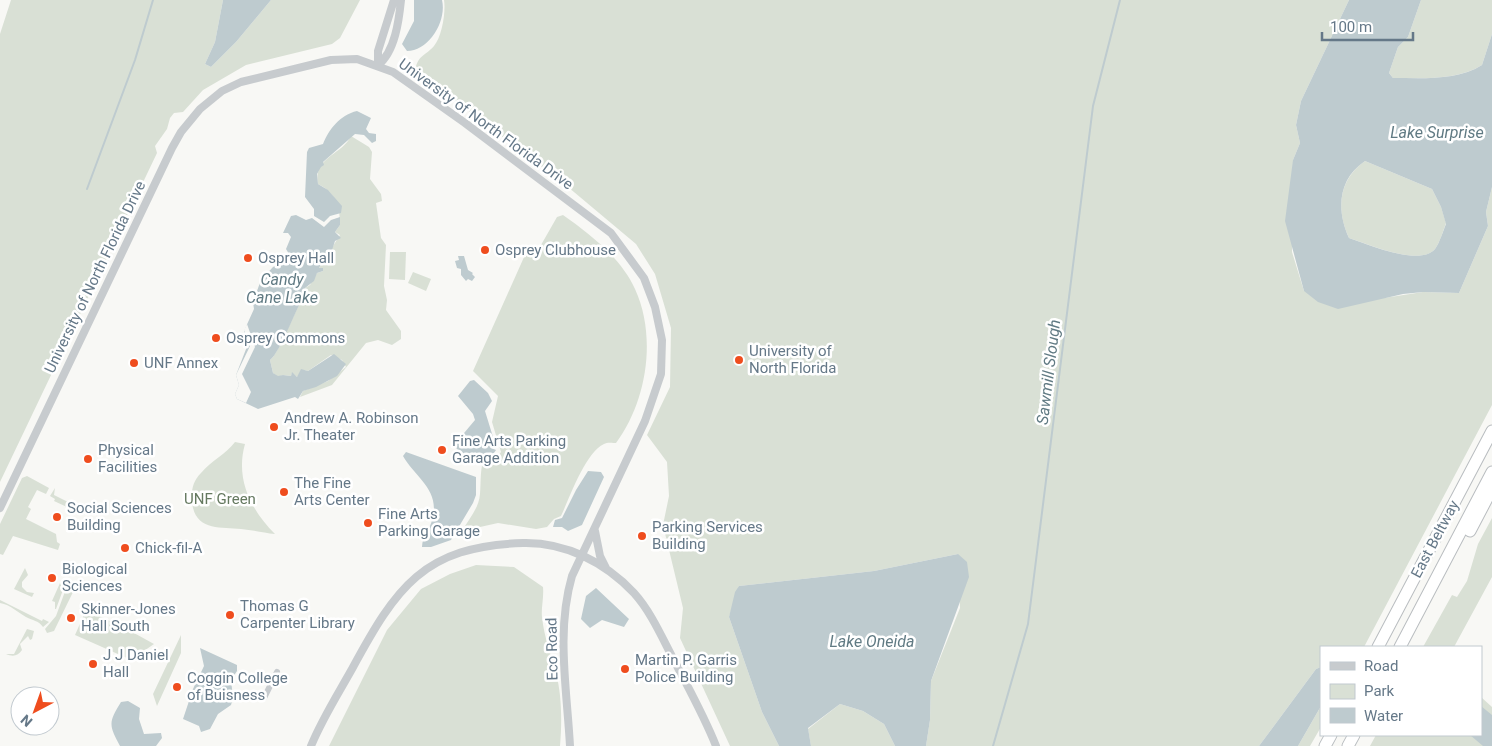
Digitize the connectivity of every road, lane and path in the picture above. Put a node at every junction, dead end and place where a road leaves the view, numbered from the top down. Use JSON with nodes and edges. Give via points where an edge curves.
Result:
{"nodes":[{"id":1,"x":394,"y":0,"type":"edge"},
{"id":2,"x":401,"y":0,"type":"edge"},
{"id":3,"x":378,"y":65,"type":"junction"},
{"id":4,"x":1492,"y":431,"type":"edge"},
{"id":5,"x":1492,"y":472,"type":"edge"},
{"id":6,"x":1492,"y":489,"type":"edge"},
{"id":7,"x":0,"y":508,"type":"edge"},
{"id":8,"x":594,"y":530,"type":"junction"},
{"id":9,"x":582,"y":556,"type":"junction"},
{"id":10,"x":606,"y":568,"type":"junction"},
{"id":11,"x":1379,"y":646,"type":"edge"},
{"id":12,"x":1401,"y":646,"type":"edge"},
{"id":13,"x":1410,"y":646,"type":"edge"},
{"id":14,"x":276,"y":672,"type":"dead end"},
{"id":15,"x":264,"y":698,"type":"dead end"},
{"id":16,"x":311,"y":746,"type":"edge"},
{"id":17,"x":570,"y":746,"type":"edge"},
{"id":18,"x":716,"y":746,"type":"edge"}],
"edges":[{"from":1,"to":3,"type":"street","via":[[378,51]]},
{"from":2,"to":3,"type":"street","via":[[387,56]]},
{"from":3,"to":7,"type":"street","name":"University of North Florida Drive","via":[[357,59],[331,60],[252,78],[222,92],[192,118],[172,148]]},
{"from":3,"to":8,"type":"street","name":"University of North Florida Drive","via":[[465,123],[600,224],[624,248],[644,278],[662,340],[661,374],[645,421]]},
{"from":4,"to":11,"type":"highway","name":"East Beltway"},
{"from":5,"to":12,"type":"highway"},
{"from":6,"to":13,"type":"highway","name":"East Beltway"},
{"from":8,"to":9,"type":"street","name":"University of North Florida Drive"},
{"from":8,"to":10,"type":"street"},
{"from":9,"to":10,"type":"street"},
{"from":9,"to":16,"type":"street","via":[[549,544],[496,544],[465,550],[420,573],[385,610]]},
{"from":9,"to":17,"type":"street","name":"Eco Road","via":[[568,591],[564,624]]},
{"from":10,"to":18,"type":"street","via":[[633,592],[653,620]]},
{"from":14,"to":15,"type":"street"}]}
